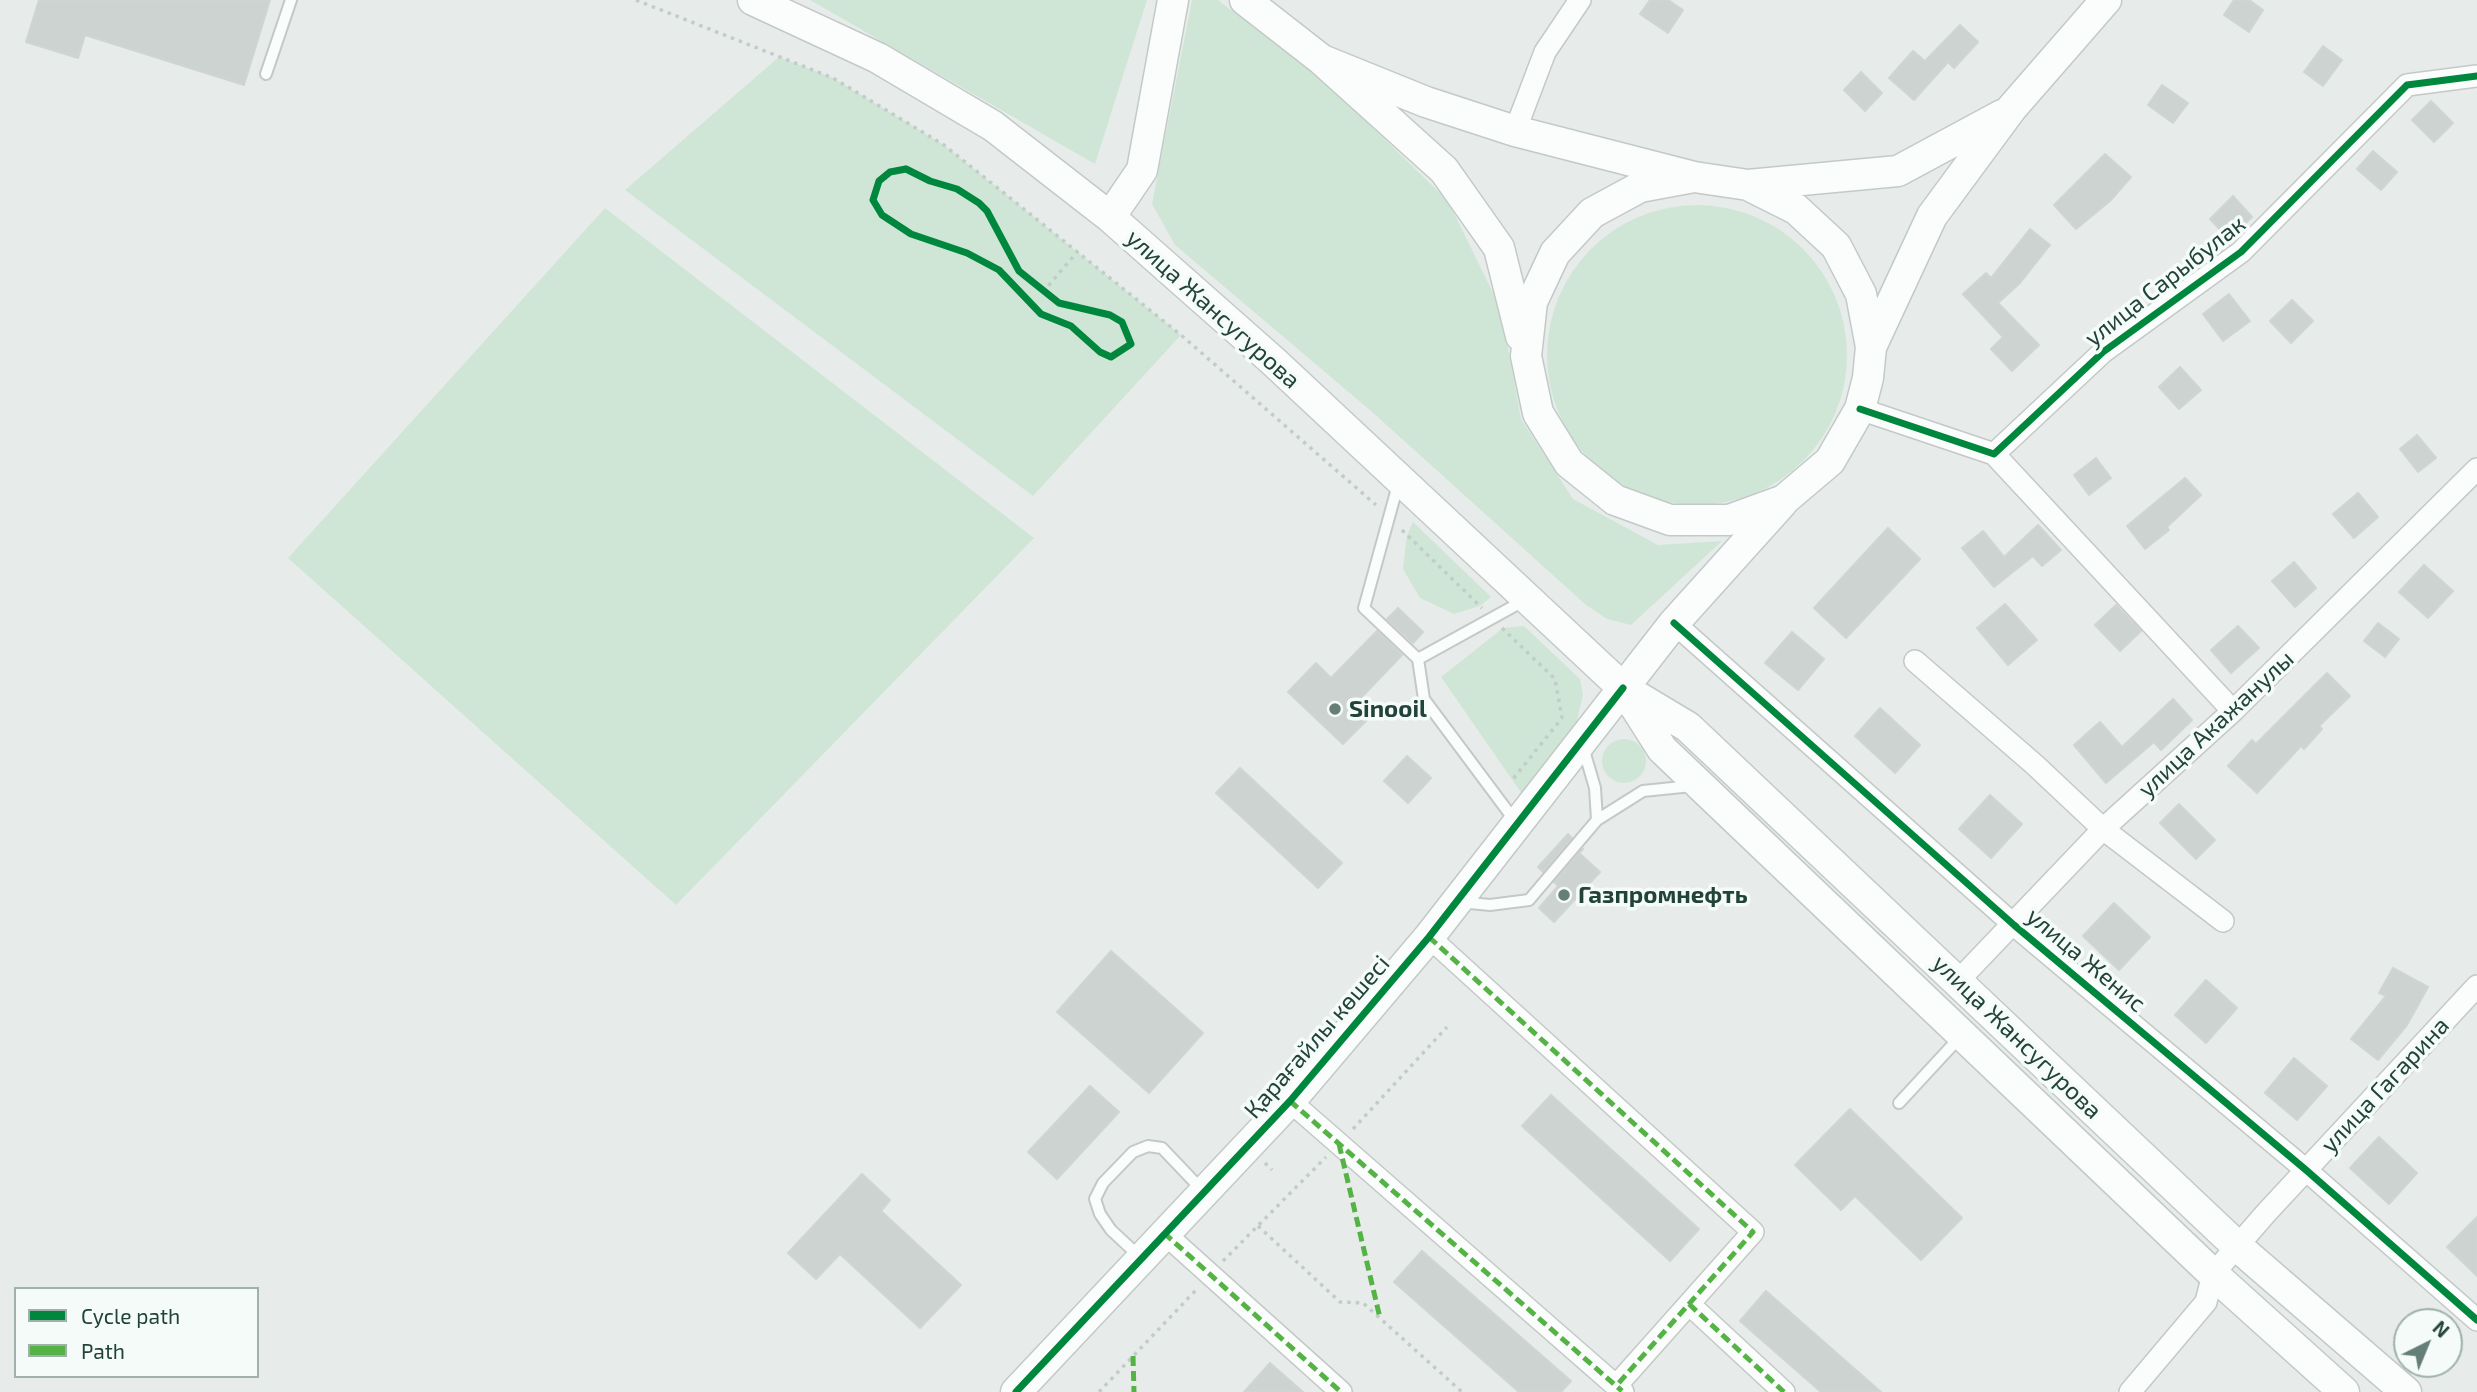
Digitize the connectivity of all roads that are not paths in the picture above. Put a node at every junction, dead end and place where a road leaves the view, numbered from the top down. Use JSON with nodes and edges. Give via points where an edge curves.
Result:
{"nodes":[{"id":1,"x":291,"y":0,"type":"edge"},
{"id":2,"x":753,"y":0,"type":"edge"},
{"id":3,"x":1173,"y":0,"type":"edge"},
{"id":4,"x":1245,"y":0,"type":"edge"},
{"id":5,"x":1580,"y":0,"type":"edge"},
{"id":6,"x":2106,"y":0,"type":"edge"},
{"id":7,"x":1322,"y":60,"type":"junction"},
{"id":8,"x":266,"y":74,"type":"dead end"},
{"id":9,"x":2477,"y":76,"type":"edge"},
{"id":10,"x":2011,"y":109,"type":"junction"},
{"id":11,"x":1515,"y":131,"type":"junction"},
{"id":12,"x":1694,"y":177,"type":"junction"},
{"id":13,"x":1748,"y":185,"type":"junction"},
{"id":14,"x":1110,"y":217,"type":"junction"},
{"id":15,"x":1871,"y":347,"type":"junction"},
{"id":16,"x":1525,"y":356,"type":"junction"},
{"id":17,"x":1860,"y":409,"type":"junction"},
{"id":18,"x":1994,"y":454,"type":"junction"},
{"id":19,"x":2477,"y":470,"type":"edge"},
{"id":20,"x":1399,"y":479,"type":"junction"},
{"id":21,"x":1784,"y":500,"type":"junction"},
{"id":22,"x":1528,"y":598,"type":"junction"},
{"id":23,"x":1674,"y":623,"type":"junction"},
{"id":24,"x":1418,"y":659,"type":"junction"},
{"id":25,"x":1915,"y":661,"type":"dead end"},
{"id":26,"x":1623,"y":688,"type":"junction"},
{"id":27,"x":2233,"y":711,"type":"junction"},
{"id":28,"x":1581,"y":742,"type":"junction"},
{"id":29,"x":1700,"y":786,"type":"junction"},
{"id":30,"x":1597,"y":820,"type":"junction"},
{"id":31,"x":1517,"y":824,"type":"junction"},
{"id":32,"x":2103,"y":829,"type":"junction"},
{"id":33,"x":1458,"y":901,"type":"junction"},
{"id":34,"x":2223,"y":921,"type":"dead end"},
{"id":35,"x":2014,"y":925,"type":"junction"},
{"id":36,"x":1429,"y":937,"type":"junction"},
{"id":37,"x":2477,"y":986,"type":"edge"},
{"id":38,"x":1965,"y":987,"type":"junction"},
{"id":39,"x":1954,"y":1028,"type":"junction"},
{"id":40,"x":1290,"y":1101,"type":"junction"},
{"id":41,"x":1899,"y":1103,"type":"dead end"},
{"id":42,"x":2306,"y":1170,"type":"junction"},
{"id":43,"x":1204,"y":1191,"type":"junction"},
{"id":44,"x":1164,"y":1233,"type":"junction"},
{"id":45,"x":2238,"y":1247,"type":"junction"},
{"id":46,"x":1142,"y":1259,"type":"junction"},
{"id":47,"x":2213,"y":1274,"type":"junction"},
{"id":48,"x":1689,"y":1304,"type":"junction"},
{"id":49,"x":2477,"y":1320,"type":"edge"},
{"id":50,"x":1619,"y":1389,"type":"edge"},
{"id":51,"x":1016,"y":1392,"type":"edge"},
{"id":52,"x":1341,"y":1392,"type":"edge"},
{"id":53,"x":1784,"y":1392,"type":"edge"},
{"id":54,"x":2130,"y":1392,"type":"edge"},
{"id":55,"x":2344,"y":1392,"type":"edge"},
{"id":56,"x":2406,"y":1392,"type":"edge"}],
"edges":[{"from":1,"to":8,"type":"lane"},
{"from":2,"to":14,"type":"main road","name":"улица Жансугурова","via":[[878,58],[993,126]]},
{"from":3,"to":14,"type":"main road","via":[[1142,170]]},
{"from":4,"to":7,"type":"main road"},
{"from":5,"to":11,"type":"street","via":[[1545,52]]},
{"from":6,"to":10,"type":"main road"},
{"from":7,"to":11,"type":"main road","via":[[1426,102]]},
{"from":7,"to":16,"type":"main road","via":[[1444,170],[1499,247]]},
{"from":9,"to":18,"type":"street","name":"улица Сарыбулак","via":[[2407,85],[2241,252],[2104,352]]},
{"from":10,"to":13,"type":"main road","via":[[1898,171]]},
{"from":10,"to":15,"type":"main road","via":[[1932,216]]},
{"from":11,"to":12,"type":"main road"},
{"from":12,"to":13,"type":"main road"},
{"from":12,"to":16,"type":"main road","via":[[1640,187],[1592,213],[1555,253],[1532,302]]},
{"from":13,"to":15,"type":"main road","via":[[1797,209],[1836,246],[1861,294]]},
{"from":14,"to":20,"type":"main road","name":"улица Жансугурова"},
{"from":15,"to":17,"type":"main road"},
{"from":16,"to":21,"type":"main road","via":[[1538,413],[1569,463],[1615,500],[1670,520],[1729,520]]},
{"from":17,"to":18,"type":"street"},
{"from":17,"to":21,"type":"main road","via":[[1830,461]]},
{"from":18,"to":27,"type":"street"},
{"from":19,"to":27,"type":"street","name":"улица Акажанулы"},
{"from":20,"to":22,"type":"main road","name":"улица Жансугурова"},
{"from":20,"to":24,"type":"lane","via":[[1364,608]]},
{"from":21,"to":23,"type":"main road","name":"Қарағайлы көшесі"},
{"from":22,"to":24,"type":"lane"},
{"from":22,"to":26,"type":"main road","name":"улица Жансугурова"},
{"from":23,"to":26,"type":"main road","name":"Қарағайлы көшесі"},
{"from":23,"to":35,"type":"street","name":"улица Женис"},
{"from":24,"to":31,"type":"lane","via":[[1424,699]]},
{"from":25,"to":32,"type":"street"},
{"from":26,"to":28,"type":"main road","name":"Қарағайлы көшесі"},
{"from":26,"to":29,"type":"main road","name":"улица Жансугурова","via":[[1662,749]]},
{"from":26,"to":38,"type":"main road","name":"улица Жансугурова","via":[[1688,727]]},
{"from":27,"to":32,"type":"street","name":"улица Акажанулы"},
{"from":28,"to":30,"type":"lane","via":[[1595,788]]},
{"from":28,"to":31,"type":"main road","name":"Қарағайлы көшесі"},
{"from":29,"to":30,"type":"lane","via":[[1643,791]]},
{"from":29,"to":39,"type":"main road","name":"улица Жансугурова"},
{"from":30,"to":33,"type":"lane","via":[[1529,900],[1490,905]]},
{"from":31,"to":33,"type":"main road","name":"Қарағайлы көшесі"},
{"from":32,"to":34,"type":"street"},
{"from":32,"to":35,"type":"street","name":"улица Акажанулы"},
{"from":33,"to":36,"type":"main road","name":"Қарағайлы көшесі"},
{"from":35,"to":38,"type":"street","name":"улица Акажанулы"},
{"from":35,"to":42,"type":"street","name":"улица Женис"},
{"from":36,"to":40,"type":"main road","name":"Қарағайлы көшесі"},
{"from":36,"to":48,"type":"street","via":[[1753,1232]]},
{"from":37,"to":42,"type":"street","name":"улица Гагарина"},
{"from":38,"to":39,"type":"main road"},
{"from":38,"to":45,"type":"main road","name":"улица Жансугурова"},
{"from":39,"to":41,"type":"lane"},
{"from":39,"to":47,"type":"main road","name":"улица Жансугурова"},
{"from":40,"to":43,"type":"main road","name":"Қарағайлы көшесі"},
{"from":40,"to":50,"type":"street"},
{"from":42,"to":45,"type":"street","name":"улица Гагарина"},
{"from":42,"to":49,"type":"street","name":"улица Женис"},
{"from":43,"to":44,"type":"main road","name":"Қарағайлы көшесі"},
{"from":43,"to":46,"type":"lane","via":[[1171,1154],[1147,1146],[1133,1152],[1103,1183],[1095,1199],[1100,1214]]},
{"from":44,"to":46,"type":"main road","name":"Қарағайлы көшесі"},
{"from":44,"to":52,"type":"street"},
{"from":45,"to":47,"type":"street","name":"улица Гагарина"},
{"from":45,"to":56,"type":"main road","name":"улица Жансугурова"},
{"from":46,"to":51,"type":"main road","name":"Қарағайлы көшесі"},
{"from":47,"to":54,"type":"street","via":[[2206,1303]]},
{"from":47,"to":55,"type":"main road","name":"улица Жансугурова"},
{"from":48,"to":50,"type":"street"},
{"from":48,"to":53,"type":"street"}]}
